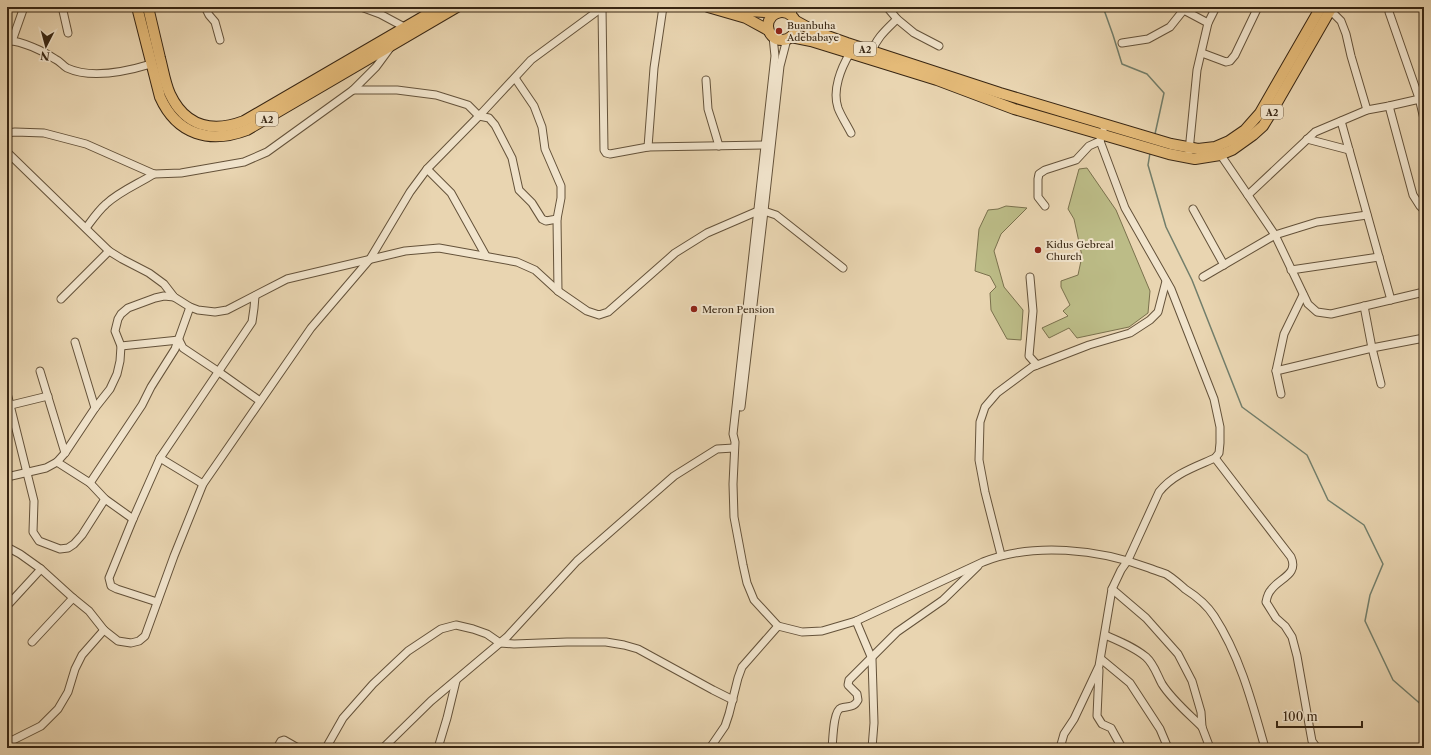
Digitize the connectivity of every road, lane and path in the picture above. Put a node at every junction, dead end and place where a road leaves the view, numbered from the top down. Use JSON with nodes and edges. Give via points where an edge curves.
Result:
{"nodes":[{"id":1,"x":24,"y":7,"type":"edge"},
{"id":2,"x":64,"y":7,"type":"edge"},
{"id":3,"x":137,"y":7,"type":"edge"},
{"id":4,"x":148,"y":7,"type":"edge"},
{"id":5,"x":205,"y":7,"type":"edge"},
{"id":6,"x":362,"y":7,"type":"edge"},
{"id":7,"x":440,"y":7,"type":"edge"},
{"id":8,"x":456,"y":7,"type":"edge"},
{"id":9,"x":602,"y":7,"type":"edge"},
{"id":10,"x":663,"y":7,"type":"edge"},
{"id":11,"x":708,"y":7,"type":"edge"},
{"id":12,"x":737,"y":7,"type":"edge"},
{"id":13,"x":887,"y":7,"type":"edge"},
{"id":14,"x":1216,"y":7,"type":"edge"},
{"id":15,"x":1258,"y":7,"type":"edge"},
{"id":16,"x":1390,"y":7,"type":"edge"},
{"id":17,"x":1183,"y":8,"type":"edge"},
{"id":18,"x":1327,"y":8,"type":"edge"},
{"id":19,"x":381,"y":10,"type":"edge"},
{"id":20,"x":779,"y":11,"type":"edge"},
{"id":21,"x":793,"y":15,"type":"edge"},
{"id":22,"x":897,"y":19,"type":"junction"},
{"id":23,"x":1208,"y":23,"type":"junction"},
{"id":24,"x":410,"y":30,"type":"junction"},
{"id":25,"x":68,"y":33,"type":"dead end"},
{"id":26,"x":771,"y":34,"type":"junction"},
{"id":27,"x":789,"y":38,"type":"junction"},
{"id":28,"x":9,"y":40,"type":"edge"},
{"id":29,"x":220,"y":40,"type":"dead end"},
{"id":30,"x":1122,"y":43,"type":"dead end"},
{"id":31,"x":392,"y":45,"type":"junction"},
{"id":32,"x":939,"y":46,"type":"dead end"},
{"id":33,"x":872,"y":52,"type":"junction"},
{"id":34,"x":1202,"y":53,"type":"junction"},
{"id":35,"x":850,"y":54,"type":"junction"},
{"id":36,"x":152,"y":64,"type":"junction"},
{"id":37,"x":937,"y":76,"type":"junction"},
{"id":38,"x":515,"y":78,"type":"junction"},
{"id":39,"x":706,"y":80,"type":"dead end"},
{"id":40,"x":161,"y":81,"type":"junction"},
{"id":41,"x":353,"y":90,"type":"junction"},
{"id":42,"x":1421,"y":98,"type":"edge"},
{"id":43,"x":1389,"y":106,"type":"junction"},
{"id":44,"x":1367,"y":110,"type":"junction"},
{"id":45,"x":479,"y":116,"type":"junction"},
{"id":46,"x":1424,"y":116,"type":"edge"},
{"id":47,"x":1341,"y":121,"type":"junction"},
{"id":48,"x":218,"y":132,"type":"junction"},
{"id":49,"x":852,"y":133,"type":"dead end"},
{"id":50,"x":1102,"y":133,"type":"junction"},
{"id":51,"x":7,"y":134,"type":"edge"},
{"id":52,"x":1307,"y":139,"type":"junction"},
{"id":53,"x":768,"y":145,"type":"junction"},
{"id":54,"x":719,"y":146,"type":"junction"},
{"id":55,"x":648,"y":147,"type":"junction"},
{"id":56,"x":1349,"y":150,"type":"junction"},
{"id":57,"x":1218,"y":151,"type":"junction"},
{"id":58,"x":7,"y":152,"type":"edge"},
{"id":59,"x":1189,"y":153,"type":"junction"},
{"id":60,"x":427,"y":169,"type":"junction"},
{"id":61,"x":154,"y":174,"type":"junction"},
{"id":62,"x":1248,"y":195,"type":"junction"},
{"id":63,"x":1046,"y":206,"type":"dead end"},
{"id":64,"x":1193,"y":209,"type":"dead end"},
{"id":65,"x":1424,"y":210,"type":"edge"},
{"id":66,"x":761,"y":211,"type":"junction"},
{"id":67,"x":1367,"y":215,"type":"junction"},
{"id":68,"x":557,"y":219,"type":"junction"},
{"id":69,"x":86,"y":228,"type":"junction"},
{"id":70,"x":1275,"y":235,"type":"junction"},
{"id":71,"x":109,"y":251,"type":"junction"},
{"id":72,"x":486,"y":256,"type":"junction"},
{"id":73,"x":1379,"y":257,"type":"junction"},
{"id":74,"x":370,"y":259,"type":"junction"},
{"id":75,"x":1224,"y":265,"type":"junction"},
{"id":76,"x":843,"y":268,"type":"dead end"},
{"id":77,"x":1291,"y":270,"type":"junction"},
{"id":78,"x":1030,"y":277,"type":"dead end"},
{"id":79,"x":1203,"y":277,"type":"dead end"},
{"id":80,"x":1166,"y":281,"type":"junction"},
{"id":81,"x":558,"y":291,"type":"junction"},
{"id":82,"x":1424,"y":292,"type":"edge"},
{"id":83,"x":1303,"y":295,"type":"junction"},
{"id":84,"x":255,"y":296,"type":"junction"},
{"id":85,"x":174,"y":297,"type":"junction"},
{"id":86,"x":62,"y":299,"type":"dead end"},
{"id":87,"x":1391,"y":300,"type":"junction"},
{"id":88,"x":190,"y":306,"type":"junction"},
{"id":89,"x":1364,"y":306,"type":"junction"},
{"id":90,"x":1424,"y":338,"type":"edge"},
{"id":91,"x":179,"y":340,"type":"junction"},
{"id":92,"x":75,"y":342,"type":"dead end"},
{"id":93,"x":121,"y":346,"type":"junction"},
{"id":94,"x":1372,"y":348,"type":"junction"},
{"id":95,"x":1038,"y":365,"type":"junction"},
{"id":96,"x":40,"y":370,"type":"dead end"},
{"id":97,"x":1276,"y":371,"type":"junction"},
{"id":98,"x":219,"y":372,"type":"junction"},
{"id":99,"x":1381,"y":384,"type":"dead end"},
{"id":100,"x":7,"y":393,"type":"edge"},
{"id":101,"x":1281,"y":394,"type":"dead end"},
{"id":102,"x":48,"y":396,"type":"junction"},
{"id":103,"x":260,"y":401,"type":"junction"},
{"id":104,"x":9,"y":406,"type":"edge"},
{"id":105,"x":95,"y":408,"type":"junction"},
{"id":106,"x":735,"y":445,"type":"junction"},
{"id":107,"x":65,"y":453,"type":"junction"},
{"id":108,"x":160,"y":458,"type":"junction"},
{"id":109,"x":1215,"y":458,"type":"junction"},
{"id":110,"x":57,"y":462,"type":"junction"},
{"id":111,"x":28,"y":471,"type":"junction"},
{"id":112,"x":7,"y":477,"type":"edge"},
{"id":113,"x":90,"y":482,"type":"junction"},
{"id":114,"x":204,"y":484,"type":"junction"},
{"id":115,"x":105,"y":499,"type":"junction"},
{"id":116,"x":133,"y":519,"type":"junction"},
{"id":117,"x":7,"y":547,"type":"edge"},
{"id":118,"x":1002,"y":555,"type":"junction"},
{"id":119,"x":1128,"y":560,"type":"junction"},
{"id":120,"x":982,"y":562,"type":"junction"},
{"id":121,"x":41,"y":569,"type":"junction"},
{"id":122,"x":1112,"y":589,"type":"junction"},
{"id":123,"x":73,"y":598,"type":"junction"},
{"id":124,"x":157,"y":602,"type":"junction"},
{"id":125,"x":7,"y":606,"type":"edge"},
{"id":126,"x":856,"y":621,"type":"junction"},
{"id":127,"x":778,"y":626,"type":"junction"},
{"id":128,"x":104,"y":630,"type":"junction"},
{"id":129,"x":1105,"y":635,"type":"junction"},
{"id":130,"x":32,"y":642,"type":"dead end"},
{"id":131,"x":500,"y":643,"type":"junction"},
{"id":132,"x":872,"y":659,"type":"junction"},
{"id":133,"x":1100,"y":662,"type":"junction"},
{"id":134,"x":456,"y":680,"type":"junction"},
{"id":135,"x":733,"y":700,"type":"junction"},
{"id":136,"x":1202,"y":727,"type":"junction"},
{"id":137,"x":8,"y":744,"type":"edge"},
{"id":138,"x":277,"y":748,"type":"edge"},
{"id":139,"x":298,"y":748,"type":"edge"},
{"id":140,"x":326,"y":748,"type":"edge"},
{"id":141,"x":383,"y":748,"type":"edge"},
{"id":142,"x":438,"y":748,"type":"edge"},
{"id":143,"x":710,"y":748,"type":"edge"},
{"id":144,"x":832,"y":748,"type":"edge"},
{"id":145,"x":872,"y":748,"type":"edge"},
{"id":146,"x":1060,"y":748,"type":"edge"},
{"id":147,"x":1122,"y":748,"type":"edge"},
{"id":148,"x":1168,"y":748,"type":"edge"},
{"id":149,"x":1210,"y":748,"type":"edge"},
{"id":150,"x":1265,"y":748,"type":"edge"},
{"id":151,"x":1317,"y":748,"type":"edge"}],
"edges":[{"from":1,"to":28,"type":"street"},
{"from":2,"to":25,"type":"street"},
{"from":3,"to":36,"type":"highway","number":"A2"},
{"from":4,"to":40,"type":"highway","number":"A2"},
{"from":5,"to":29,"type":"street","via":[[215,22]]},
{"from":6,"to":19,"type":"street"},
{"from":7,"to":24,"type":"highway","number":"A2"},
{"from":8,"to":24,"type":"highway","number":"A2"},
{"from":9,"to":38,"type":"street","via":[[531,60]]},
{"from":9,"to":55,"type":"street","via":[[604,150],[610,154]]},
{"from":10,"to":55,"type":"street","via":[[654,68]]},
{"from":11,"to":26,"type":"highway","number":"A2","via":[[746,18]]},
{"from":12,"to":20,"type":"highway","number":"A2"},
{"from":13,"to":22,"type":"street"},
{"from":14,"to":23,"type":"street"},
{"from":15,"to":34,"type":"street","via":[[1230,61],[1226,62]]},
{"from":16,"to":42,"type":"street","via":[[1389,12]]},
{"from":17,"to":23,"type":"street"},
{"from":17,"to":30,"type":"street","via":[[1170,27],[1148,39]]},
{"from":18,"to":44,"type":"street","via":[[1341,21]]},
{"from":18,"to":57,"type":"highway","number":"A2","via":[[1260,113],[1245,130]]},
{"from":19,"to":24,"type":"street"},
{"from":20,"to":21,"type":"highway","number":"A2"},
{"from":20,"to":26,"type":"highway","via":[[769,21]]},
{"from":21,"to":27,"type":"highway","via":[[795,29]]},
{"from":21,"to":33,"type":"highway","number":"A2","via":[[816,32]]},
{"from":22,"to":32,"type":"street","via":[[914,33]]},
{"from":22,"to":33,"type":"street","via":[[879,37]]},
{"from":23,"to":34,"type":"street"},
{"from":24,"to":31,"type":"highway","number":"A2"},
{"from":24,"to":48,"type":"highway","number":"A2","via":[[244,121]]},
{"from":26,"to":27,"type":"highway","number":"A2","via":[[782,40]]},
{"from":26,"to":53,"type":"street","via":[[775,56]]},
{"from":27,"to":35,"type":"highway","number":"A2","via":[[811,41]]},
{"from":27,"to":53,"type":"street","via":[[780,66]]},
{"from":28,"to":36,"type":"street","via":[[43,52],[78,72],[124,71]]},
{"from":31,"to":41,"type":"street","via":[[376,67]]},
{"from":31,"to":48,"type":"highway","number":"A2","via":[[247,130],[233,135]]},
{"from":33,"to":37,"type":"highway","number":"A2"},
{"from":34,"to":59,"type":"street","via":[[1197,70]]},
{"from":35,"to":37,"type":"highway","number":"A2"},
{"from":35,"to":49,"type":"street","via":[[842,66],[836,92],[838,107]]},
{"from":36,"to":40,"type":"highway","number":"A2"},
{"from":37,"to":50,"type":"highway","number":"A2","via":[[1000,93]]},
{"from":38,"to":45,"type":"street"},
{"from":38,"to":68,"type":"street","via":[[534,106],[542,127],[545,149],[561,186]]},
{"from":39,"to":54,"type":"street","via":[[708,109]]},
{"from":40,"to":48,"type":"highway","number":"A2","via":[[183,113],[198,124]]},
{"from":41,"to":45,"type":"street","via":[[397,90],[436,95],[468,104]]},
{"from":41,"to":61,"type":"street","via":[[267,152],[244,162],[181,173]]},
{"from":42,"to":43,"type":"street"},
{"from":42,"to":46,"type":"street"},
{"from":43,"to":44,"type":"street"},
{"from":43,"to":65,"type":"street","via":[[1413,195]]},
{"from":44,"to":47,"type":"street"},
{"from":45,"to":60,"type":"street"},
{"from":45,"to":68,"type":"street","via":[[488,118],[495,124],[512,158],[522,194],[532,203],[542,219]]},
{"from":47,"to":52,"type":"street","via":[[1315,132]]},
{"from":47,"to":56,"type":"street"},
{"from":50,"to":59,"type":"highway","number":"A2"},
{"from":50,"to":63,"type":"street","via":[[1076,160],[1039,174],[1038,197]]},
{"from":50,"to":80,"type":"street","via":[[1125,208]]},
{"from":51,"to":61,"type":"street","via":[[44,133],[62,137],[86,144]]},
{"from":52,"to":56,"type":"street"},
{"from":52,"to":62,"type":"street"},
{"from":53,"to":54,"type":"street"},
{"from":53,"to":66,"type":"street"},
{"from":54,"to":55,"type":"street"},
{"from":56,"to":67,"type":"street"},
{"from":57,"to":59,"type":"highway","number":"A2","via":[[1198,150]]},
{"from":57,"to":62,"type":"street"},
{"from":58,"to":69,"type":"street"},
{"from":60,"to":72,"type":"street","via":[[451,192]]},
{"from":60,"to":74,"type":"street","via":[[410,192]]},
{"from":61,"to":69,"type":"street","via":[[121,192],[96,213]]},
{"from":62,"to":70,"type":"street"},
{"from":64,"to":75,"type":"street"},
{"from":66,"to":76,"type":"street","via":[[776,215]]},
{"from":66,"to":81,"type":"street","via":[[707,233],[675,253],[608,312],[599,315],[587,311]]},
{"from":66,"to":106,"type":"street","via":[[733,434]]},
{"from":67,"to":70,"type":"street","via":[[1317,222]]},
{"from":67,"to":73,"type":"street"},
{"from":68,"to":81,"type":"street"},
{"from":69,"to":71,"type":"street"},
{"from":70,"to":75,"type":"street"},
{"from":70,"to":77,"type":"street"},
{"from":71,"to":85,"type":"street","via":[[149,273],[164,284]]},
{"from":71,"to":86,"type":"street"},
{"from":72,"to":74,"type":"street","via":[[439,248],[405,251]]},
{"from":72,"to":81,"type":"street","via":[[517,262],[535,270]]},
{"from":73,"to":77,"type":"street"},
{"from":73,"to":87,"type":"street"},
{"from":74,"to":84,"type":"street","via":[[287,279]]},
{"from":74,"to":103,"type":"street","via":[[311,328]]},
{"from":75,"to":79,"type":"street"},
{"from":77,"to":83,"type":"street"},
{"from":78,"to":95,"type":"street","via":[[1033,311],[1029,356]]},
{"from":80,"to":95,"type":"street","via":[[1158,312],[1150,320],[1130,333],[1088,345]]},
{"from":80,"to":109,"type":"street","via":[[1214,399],[1220,428],[1219,453]]},
{"from":82,"to":87,"type":"street"},
{"from":83,"to":89,"type":"street","via":[[1312,309],[1324,314]]},
{"from":83,"to":97,"type":"street","via":[[1284,334]]},
{"from":84,"to":88,"type":"street","via":[[227,310],[215,312],[198,310]]},
{"from":84,"to":98,"type":"street","via":[[252,322]]},
{"from":85,"to":88,"type":"street"},
{"from":85,"to":93,"type":"street","via":[[155,298],[128,308],[121,314],[115,331]]},
{"from":87,"to":89,"type":"street"},
{"from":88,"to":91,"type":"street"},
{"from":89,"to":94,"type":"street"},
{"from":90,"to":94,"type":"street"},
{"from":91,"to":93,"type":"street"},
{"from":91,"to":98,"type":"street","via":[[183,348]]},
{"from":91,"to":113,"type":"street","via":[[142,405]]},
{"from":92,"to":105,"type":"street"},
{"from":93,"to":105,"type":"street","via":[[117,374],[110,389]]},
{"from":94,"to":97,"type":"street"},
{"from":94,"to":99,"type":"street"},
{"from":95,"to":118,"type":"street","via":[[997,393],[985,407],[980,422],[979,460]]},
{"from":96,"to":102,"type":"street"},
{"from":97,"to":101,"type":"street"},
{"from":98,"to":103,"type":"street"},
{"from":98,"to":108,"type":"street"},
{"from":100,"to":104,"type":"street"},
{"from":102,"to":104,"type":"street"},
{"from":102,"to":107,"type":"street"},
{"from":103,"to":114,"type":"street"},
{"from":104,"to":111,"type":"street"},
{"from":105,"to":107,"type":"street"},
{"from":106,"to":127,"type":"street","via":[[734,517],[747,584],[754,600]]},
{"from":106,"to":131,"type":"street","via":[[717,450],[674,476],[577,561]]},
{"from":107,"to":110,"type":"street"},
{"from":108,"to":114,"type":"street"},
{"from":108,"to":116,"type":"street"},
{"from":109,"to":119,"type":"street","via":[[1166,483],[1159,492]]},
{"from":109,"to":151,"type":"street","via":[[1293,561],[1292,569],[1271,589],[1266,602],[1292,636],[1312,741]]},
{"from":110,"to":111,"type":"street","via":[[46,468]]},
{"from":110,"to":113,"type":"street"},
{"from":111,"to":112,"type":"street"},
{"from":111,"to":115,"type":"street","via":[[34,501],[33,532],[39,541],[60,549],[74,544]]},
{"from":113,"to":115,"type":"street"},
{"from":114,"to":124,"type":"street"},
{"from":115,"to":116,"type":"street"},
{"from":116,"to":124,"type":"street","via":[[109,578],[110,583],[117,589]]},
{"from":117,"to":121,"type":"street"},
{"from":118,"to":119,"type":"street","via":[[1044,550],[1082,552]]},
{"from":118,"to":120,"type":"street"},
{"from":119,"to":122,"type":"street"},
{"from":119,"to":150,"type":"street","via":[[1166,574],[1196,596],[1213,615],[1233,650],[1244,677]]},
{"from":120,"to":126,"type":"street"},
{"from":120,"to":132,"type":"street","via":[[943,600],[897,632]]},
{"from":121,"to":123,"type":"street"},
{"from":121,"to":125,"type":"street"},
{"from":122,"to":129,"type":"street"},
{"from":122,"to":136,"type":"street","via":[[1146,618],[1178,654],[1192,681],[1201,712]]},
{"from":123,"to":128,"type":"street","via":[[89,611]]},
{"from":123,"to":130,"type":"street"},
{"from":124,"to":128,"type":"street","via":[[145,636],[139,640],[131,643],[118,641]]},
{"from":126,"to":127,"type":"street","via":[[822,631],[802,632]]},
{"from":126,"to":132,"type":"street"},
{"from":127,"to":135,"type":"street","via":[[742,667]]},
{"from":128,"to":137,"type":"street","via":[[82,655],[68,692],[58,709],[41,726]]},
{"from":129,"to":133,"type":"street"},
{"from":129,"to":136,"type":"street","via":[[1132,647],[1147,658],[1162,684]]},
{"from":131,"to":134,"type":"street"},
{"from":131,"to":135,"type":"street","via":[[606,642],[624,645],[638,649]]},
{"from":131,"to":140,"type":"street","via":[[473,628],[456,625],[441,629],[408,652],[373,684],[343,718]]},
{"from":132,"to":144,"type":"street","via":[[848,682],[848,686],[857,694],[858,700],[850,707],[841,708],[836,714]]},
{"from":132,"to":145,"type":"street"},
{"from":133,"to":146,"type":"street","via":[[1074,719],[1064,734]]},
{"from":133,"to":147,"type":"street","via":[[1097,716],[1102,724],[1112,728]]},
{"from":133,"to":148,"type":"street","via":[[1130,683],[1160,729]]},
{"from":134,"to":141,"type":"street"},
{"from":134,"to":142,"type":"street"},
{"from":135,"to":143,"type":"street","via":[[724,726]]},
{"from":136,"to":149,"type":"street"},
{"from":138,"to":139,"type":"street","via":[[284,740]]}]}
